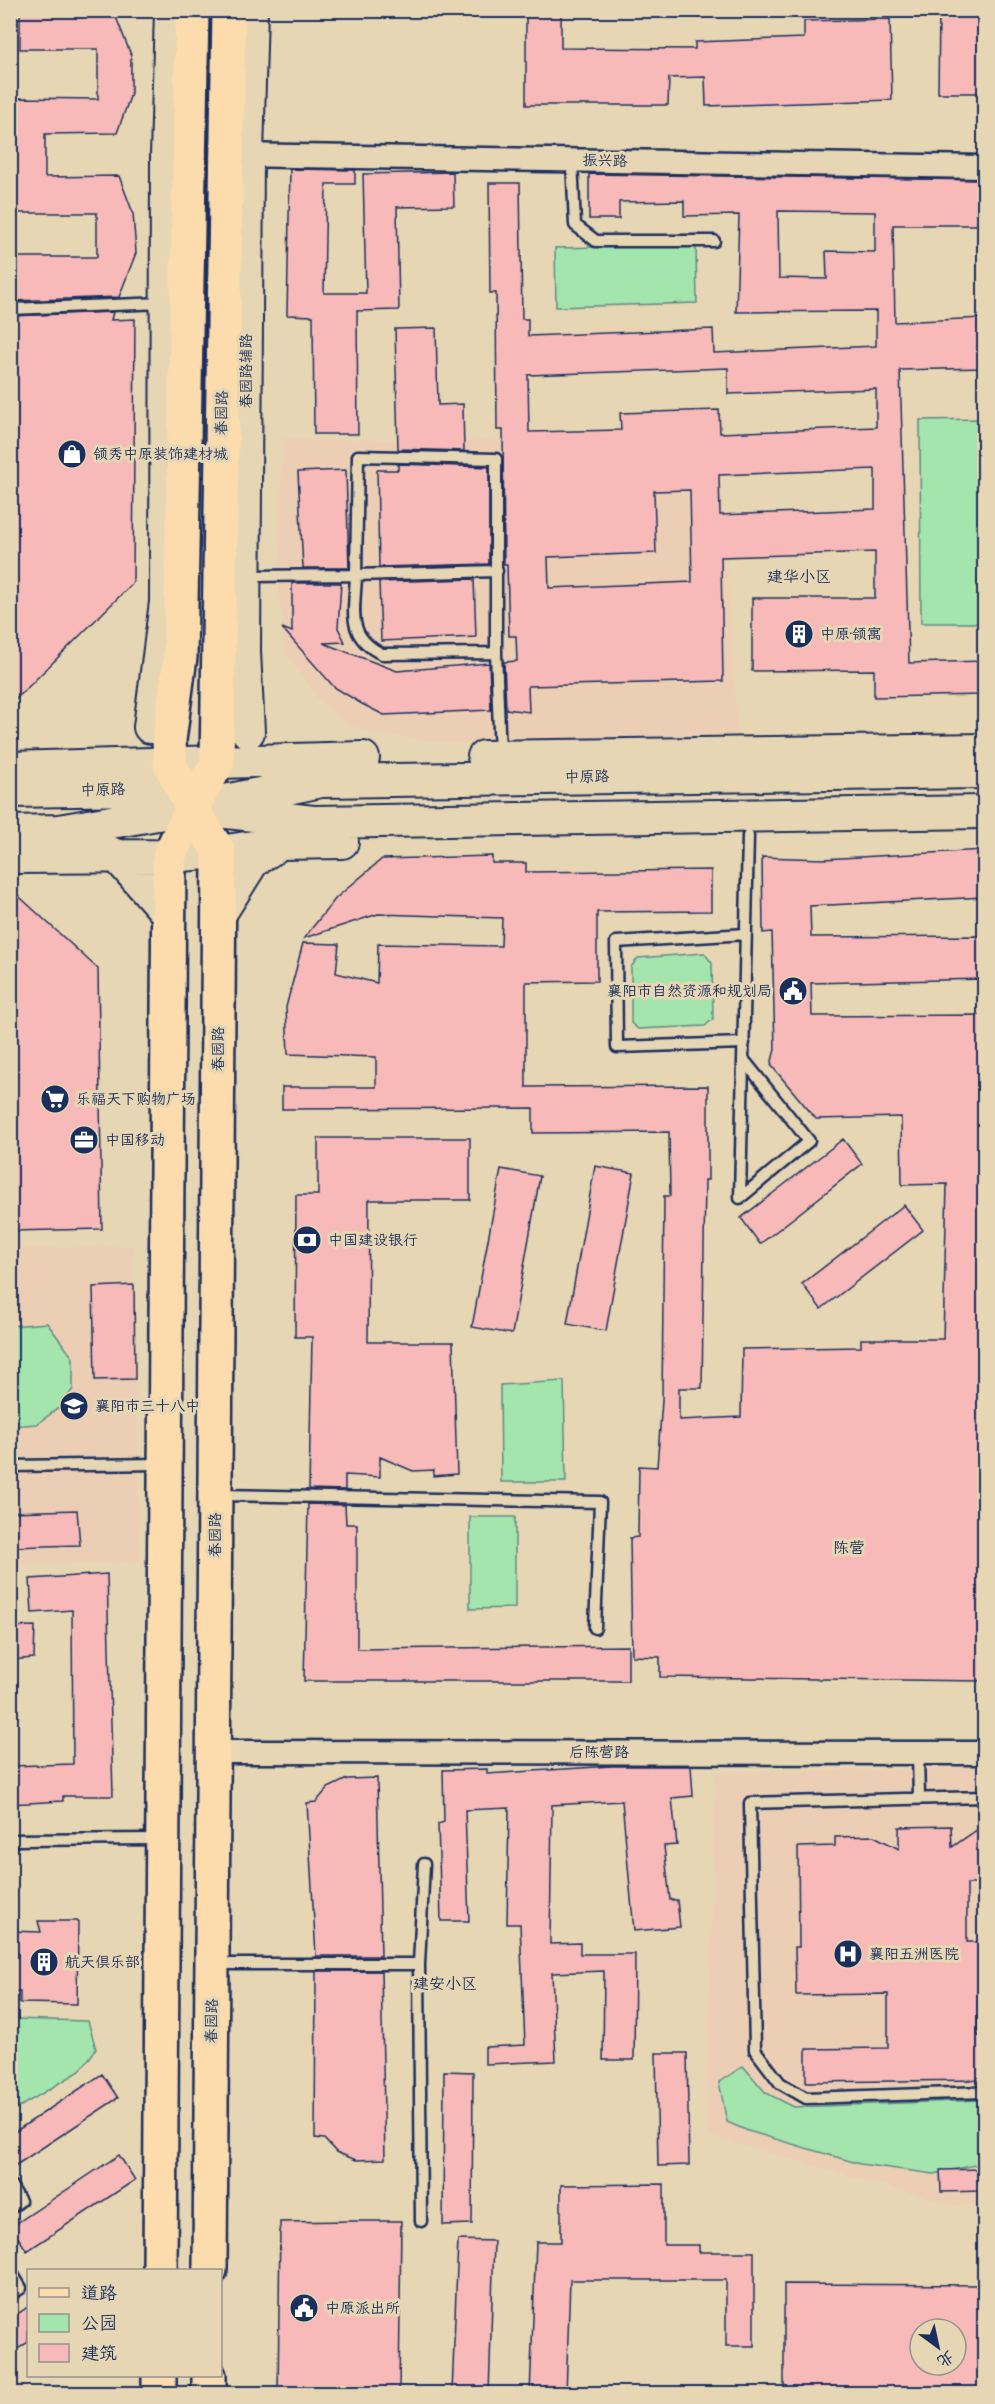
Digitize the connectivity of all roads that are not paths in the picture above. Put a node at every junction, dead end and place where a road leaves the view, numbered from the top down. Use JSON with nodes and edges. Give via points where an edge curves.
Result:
{"nodes":[{"id":1,"x":171,"y":10,"type":"edge"},
{"id":2,"x":192,"y":10,"type":"edge"},
{"id":3,"x":229,"y":10,"type":"edge"},
{"id":4,"x":251,"y":10,"type":"edge"},
{"id":5,"x":237,"y":155,"type":"junction"},
{"id":6,"x":572,"y":160,"type":"junction"},
{"id":7,"x":984,"y":167,"type":"edge"},
{"id":8,"x":714,"y":241,"type":"dead end"},
{"id":9,"x":167,"y":303,"type":"junction"},
{"id":10,"x":10,"y":309,"type":"edge"},
{"id":11,"x":497,"y":571,"type":"junction"},
{"id":12,"x":356,"y":574,"type":"junction"},
{"id":13,"x":245,"y":576,"type":"junction"},
{"id":14,"x":496,"y":653,"type":"junction"},
{"id":15,"x":180,"y":657,"type":"junction"},
{"id":16,"x":218,"y":691,"type":"junction"},
{"id":17,"x":150,"y":727,"type":"junction"},
{"id":18,"x":248,"y":732,"type":"junction"},
{"id":19,"x":984,"y":750,"type":"edge"},
{"id":20,"x":500,"y":756,"type":"junction"},
{"id":21,"x":280,"y":759,"type":"junction"},
{"id":22,"x":170,"y":764,"type":"junction"},
{"id":23,"x":217,"y":764,"type":"junction"},
{"id":24,"x":10,"y":768,"type":"edge"},
{"id":25,"x":112,"y":768,"type":"junction"},
{"id":26,"x":984,"y":772,"type":"edge"},
{"id":27,"x":321,"y":781,"type":"junction"},
{"id":28,"x":71,"y":790,"type":"junction"},
{"id":29,"x":10,"y":791,"type":"edge"},
{"id":30,"x":192,"y":808,"type":"junction"},
{"id":31,"x":984,"y":812,"type":"edge"},
{"id":32,"x":313,"y":822,"type":"junction"},
{"id":33,"x":59,"y":831,"type":"junction"},
{"id":34,"x":10,"y":832,"type":"edge"},
{"id":35,"x":984,"y":832,"type":"edge"},
{"id":36,"x":748,"y":836,"type":"junction"},
{"id":37,"x":281,"y":843,"type":"junction"},
{"id":38,"x":219,"y":852,"type":"junction"},
{"id":39,"x":117,"y":856,"type":"junction"},
{"id":40,"x":169,"y":856,"type":"junction"},
{"id":41,"x":10,"y":857,"type":"edge"},
{"id":42,"x":168,"y":914,"type":"junction"},
{"id":43,"x":219,"y":915,"type":"junction"},
{"id":44,"x":746,"y":934,"type":"junction"},
{"id":45,"x":744,"y":1042,"type":"junction"},
{"id":46,"x":743,"y":1059,"type":"junction"},
{"id":47,"x":166,"y":1464,"type":"junction"},
{"id":48,"x":10,"y":1466,"type":"edge"},
{"id":49,"x":216,"y":1495,"type":"junction"},
{"id":50,"x":595,"y":1628,"type":"dead end"},
{"id":51,"x":214,"y":1752,"type":"junction"},
{"id":52,"x":918,"y":1753,"type":"junction"},
{"id":53,"x":984,"y":1754,"type":"edge"},
{"id":54,"x":984,"y":1797,"type":"edge"},
{"id":55,"x":919,"y":1798,"type":"junction"},
{"id":56,"x":164,"y":1839,"type":"junction"},
{"id":57,"x":10,"y":1840,"type":"edge"},
{"id":58,"x":424,"y":1864,"type":"dead end"},
{"id":59,"x":213,"y":1964,"type":"junction"},
{"id":60,"x":419,"y":1964,"type":"junction"},
{"id":61,"x":984,"y":2092,"type":"edge"},
{"id":62,"x":10,"y":2184,"type":"edge"},
{"id":63,"x":10,"y":2208,"type":"edge"},
{"id":64,"x":421,"y":2221,"type":"dead end"},
{"id":65,"x":160,"y":2269,"type":"edge"},
{"id":66,"x":210,"y":2269,"type":"edge"},
{"id":67,"x":10,"y":2270,"type":"edge"},
{"id":68,"x":10,"y":2295,"type":"edge"},
{"id":69,"x":159,"y":2377,"type":"edge"},
{"id":70,"x":209,"y":2377,"type":"edge"},
{"id":71,"x":209,"y":2393,"type":"edge"},
{"id":72,"x":159,"y":2394,"type":"edge"},
{"id":73,"x":204,"y":2394,"type":"edge"}],
"edges":[{"from":1,"to":9,"type":"street"},
{"from":2,"to":15,"type":"main road"},
{"from":3,"to":5,"type":"main road","name":"春园路"},
{"from":4,"to":5,"type":"street","name":"春园路辅路"},
{"from":5,"to":6,"type":"street","name":"振兴路"},
{"from":5,"to":13,"type":"street","name":"春园路辅路"},
{"from":5,"to":16,"type":"main road","name":"春园路"},
{"from":6,"to":7,"type":"street","name":"振兴路"},
{"from":6,"to":8,"type":"lane","via":[[575,225],[596,241]]},
{"from":9,"to":10,"type":"lane"},
{"from":9,"to":17,"type":"street","via":[[166,602]]},
{"from":11,"to":12,"type":"lane"},
{"from":11,"to":12,"type":"lane","via":[[496,459],[357,456]]},
{"from":11,"to":14,"type":"lane"},
{"from":12,"to":13,"type":"lane"},
{"from":12,"to":14,"type":"lane","via":[[355,629],[366,646],[382,654]]},
{"from":13,"to":18,"type":"street","name":"春园路辅路"},
{"from":14,"to":20,"type":"lane"},
{"from":15,"to":17,"type":"street"},
{"from":15,"to":22,"type":"main road","via":[[169,740]]},
{"from":16,"to":18,"type":"street"},
{"from":16,"to":23,"type":"main road","name":"春园路"},
{"from":17,"to":25,"type":"street","via":[[130,758]]},
{"from":18,"to":21,"type":"street","via":[[262,750]]},
{"from":19,"to":20,"type":"street"},
{"from":20,"to":21,"type":"street"},
{"from":21,"to":23,"type":"street"},
{"from":21,"to":27,"type":"street"},
{"from":22,"to":23,"type":"street"},
{"from":22,"to":25,"type":"street"},
{"from":22,"to":30,"type":"main road"},
{"from":23,"to":30,"type":"main road","name":"春园路"},
{"from":24,"to":25,"type":"street"},
{"from":25,"to":28,"type":"street"},
{"from":26,"to":27,"type":"street","name":"中原路"},
{"from":27,"to":30,"type":"street","name":"中原路"},
{"from":28,"to":29,"type":"street","name":"中原路"},
{"from":28,"to":30,"type":"street","name":"中原路","via":[[137,789]]},
{"from":30,"to":32,"type":"street","name":"中原路"},
{"from":30,"to":33,"type":"street","name":"中原路"},
{"from":30,"to":38,"type":"main road"},
{"from":30,"to":40,"type":"main road","name":"春园路"},
{"from":31,"to":32,"type":"street","name":"中原路"},
{"from":32,"to":37,"type":"street"},
{"from":33,"to":34,"type":"street","name":"中原路"},
{"from":33,"to":39,"type":"street"},
{"from":35,"to":36,"type":"street"},
{"from":36,"to":37,"type":"street"},
{"from":36,"to":44,"type":"lane"},
{"from":37,"to":38,"type":"street"},
{"from":37,"to":43,"type":"street","via":[[253,861]]},
{"from":38,"to":40,"type":"street"},
{"from":38,"to":43,"type":"main road","name":"春园路"},
{"from":39,"to":40,"type":"street"},
{"from":39,"to":41,"type":"street"},
{"from":39,"to":42,"type":"street"},
{"from":40,"to":42,"type":"main road","name":"春园路"},
{"from":42,"to":47,"type":"main road","name":"春园路"},
{"from":43,"to":49,"type":"main road","name":"春园路"},
{"from":44,"to":45,"type":"lane"},
{"from":44,"to":45,"type":"lane","via":[[616,942],[617,1047]]},
{"from":45,"to":46,"type":"lane"},
{"from":46,"to":46,"type":"lane","via":[[741,1175],[740,1198],[809,1141]]},
{"from":47,"to":48,"type":"lane"},
{"from":47,"to":56,"type":"main road","name":"春园路"},
{"from":49,"to":50,"type":"lane","via":[[600,1502]]},
{"from":49,"to":51,"type":"main road","name":"春园路"},
{"from":51,"to":52,"type":"street","name":"后陈营路"},
{"from":51,"to":59,"type":"main road","name":"春园路"},
{"from":52,"to":53,"type":"street","name":"后陈营路"},
{"from":52,"to":55,"type":"lane"},
{"from":54,"to":55,"type":"lane"},
{"from":55,"to":61,"type":"lane","via":[[750,1803],[755,2050],[780,2083],[806,2098]]},
{"from":56,"to":57,"type":"lane"},
{"from":56,"to":65,"type":"main road","name":"春园路"},
{"from":58,"to":60,"type":"lane"},
{"from":59,"to":60,"type":"lane"},
{"from":59,"to":66,"type":"main road","name":"春园路"},
{"from":60,"to":64,"type":"lane"},
{"from":62,"to":63,"type":"lane","via":[[20,2201]]},
{"from":67,"to":68,"type":"lane","via":[[21,2288]]},
{"from":69,"to":72,"type":"main road"},
{"from":70,"to":71,"type":"main road"},
{"from":71,"to":73,"type":"street"}]}
